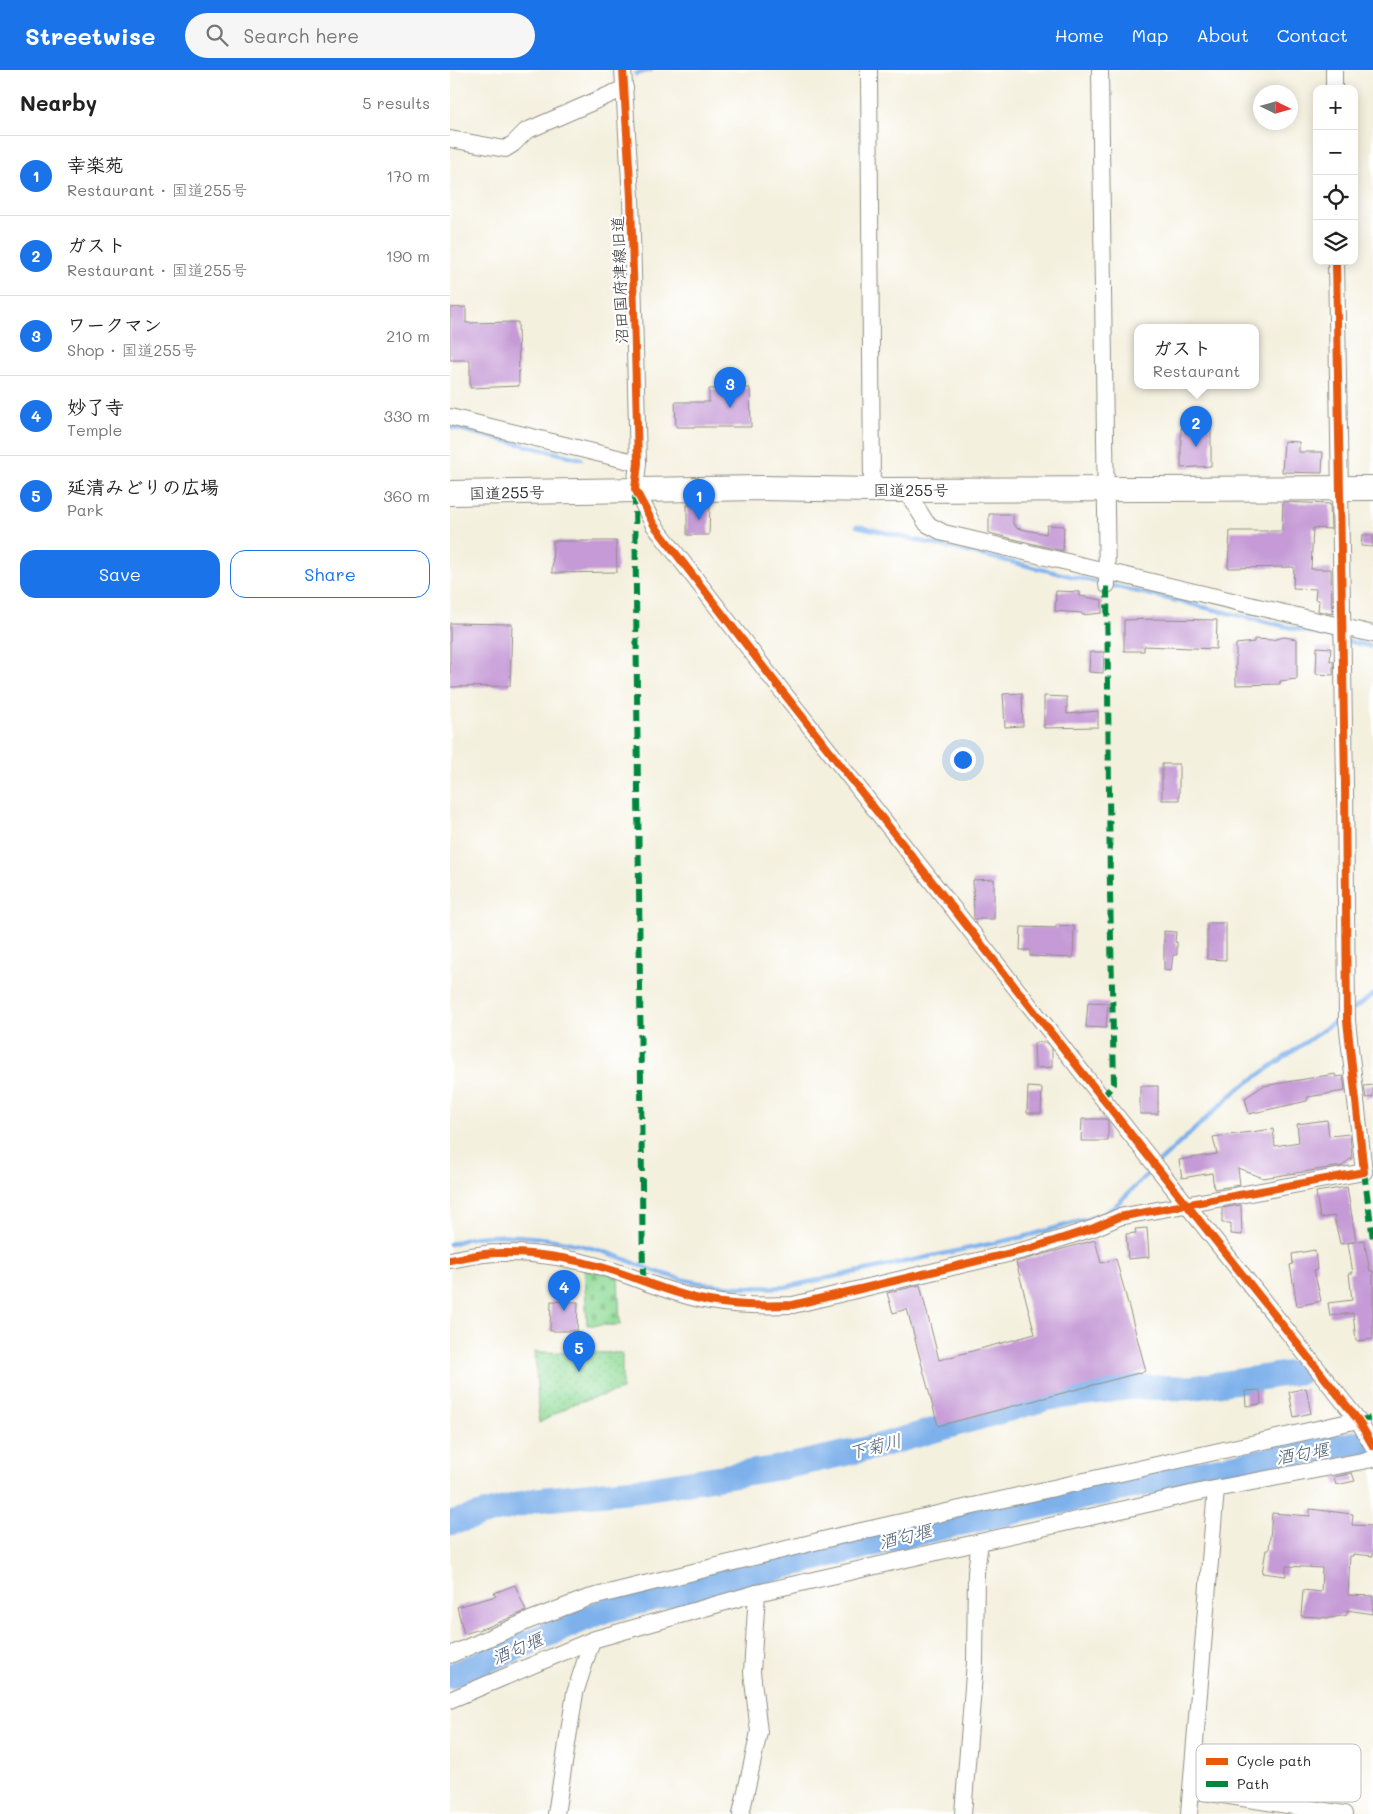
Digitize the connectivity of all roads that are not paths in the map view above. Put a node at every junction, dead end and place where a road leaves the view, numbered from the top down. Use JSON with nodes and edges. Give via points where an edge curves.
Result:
{"nodes":[{"id":1,"x":624,"y":70,"type":"edge"},
{"id":2,"x":869,"y":70,"type":"edge"},
{"id":3,"x":1100,"y":70,"type":"edge"},
{"id":4,"x":1334,"y":70,"type":"edge"},
{"id":5,"x":1334,"y":85,"type":"edge"},
{"id":6,"x":625,"y":88,"type":"junction"},
{"id":7,"x":450,"y":139,"type":"edge"},
{"id":8,"x":1336,"y":265,"type":"edge"},
{"id":9,"x":450,"y":417,"type":"edge"},
{"id":10,"x":638,"y":463,"type":"junction"},
{"id":11,"x":1373,"y":488,"type":"edge"},
{"id":12,"x":635,"y":489,"type":"junction"},
{"id":13,"x":1340,"y":489,"type":"junction"},
{"id":14,"x":872,"y":490,"type":"junction"},
{"id":15,"x":905,"y":490,"type":"junction"},
{"id":16,"x":1105,"y":490,"type":"junction"},
{"id":17,"x":450,"y":493,"type":"edge"},
{"id":18,"x":1107,"y":576,"type":"junction"},
{"id":19,"x":1342,"y":626,"type":"junction"},
{"id":20,"x":1373,"y":634,"type":"edge"},
{"id":21,"x":1367,"y":1143,"type":"edge"},
{"id":22,"x":1187,"y":1204,"type":"junction"},
{"id":23,"x":450,"y":1260,"type":"edge"},
{"id":24,"x":1358,"y":1421,"type":"junction"},
{"id":25,"x":1373,"y":1446,"type":"edge"},
{"id":26,"x":1373,"y":1460,"type":"edge"},
{"id":27,"x":1216,"y":1489,"type":"junction"},
{"id":28,"x":980,"y":1542,"type":"junction"},
{"id":29,"x":757,"y":1593,"type":"junction"},
{"id":30,"x":592,"y":1640,"type":"junction"},
{"id":31,"x":450,"y":1655,"type":"edge"},
{"id":32,"x":450,"y":1700,"type":"edge"},
{"id":33,"x":1191,"y":1790,"type":"junction"},
{"id":34,"x":1196,"y":1791,"type":"edge"},
{"id":35,"x":1268,"y":1802,"type":"edge"},
{"id":36,"x":556,"y":1814,"type":"edge"},
{"id":37,"x":741,"y":1814,"type":"edge"},
{"id":38,"x":963,"y":1814,"type":"edge"},
{"id":39,"x":1189,"y":1814,"type":"edge"},
{"id":40,"x":1344,"y":1814,"type":"edge"}],
"edges":[{"from":1,"to":6,"type":"street","name":"沼田国府津線旧道"},
{"from":2,"to":14,"type":"street"},
{"from":3,"to":16,"type":"street"},
{"from":4,"to":5,"type":"street"},
{"from":6,"to":7,"type":"street","via":[[526,131],[505,149]]},
{"from":6,"to":10,"type":"street","name":"沼田国府津線旧道"},
{"from":8,"to":13,"type":"street"},
{"from":9,"to":10,"type":"street"},
{"from":10,"to":12,"type":"street","name":"沼田国府津線旧道"},
{"from":11,"to":13,"type":"highway","name":"国道255号"},
{"from":12,"to":14,"type":"highway","name":"国道255号"},
{"from":12,"to":17,"type":"highway","name":"国道255号"},
{"from":12,"to":22,"type":"street","via":[[654,525],[771,677]]},
{"from":13,"to":16,"type":"highway","name":"国道255号"},
{"from":13,"to":19,"type":"street"},
{"from":14,"to":15,"type":"highway","name":"国道255号"},
{"from":15,"to":16,"type":"highway","name":"国道255号"},
{"from":15,"to":18,"type":"street","via":[[927,524],[944,533]]},
{"from":16,"to":18,"type":"street"},
{"from":18,"to":19,"type":"street"},
{"from":19,"to":20,"type":"street"},
{"from":19,"to":21,"type":"street","via":[[1347,1021]]},
{"from":21,"to":22,"type":"street","via":[[1364,1172]]},
{"from":22,"to":23,"type":"street","via":[[1119,1217],[1032,1248],[793,1305],[710,1301],[555,1256],[497,1252]]},
{"from":22,"to":24,"type":"street"},
{"from":24,"to":25,"type":"street"},
{"from":24,"to":31,"type":"street","via":[[839,1536],[588,1598]]},
{"from":26,"to":27,"type":"street"},
{"from":27,"to":28,"type":"street"},
{"from":27,"to":33,"type":"street"},
{"from":28,"to":29,"type":"street"},
{"from":28,"to":38,"type":"street"},
{"from":29,"to":30,"type":"street"},
{"from":29,"to":37,"type":"street","via":[[752,1672],[759,1732]]},
{"from":30,"to":32,"type":"street"},
{"from":30,"to":36,"type":"street","via":[[575,1693]]},
{"from":33,"to":34,"type":"street"},
{"from":33,"to":39,"type":"street"},
{"from":35,"to":40,"type":"street"}]}
